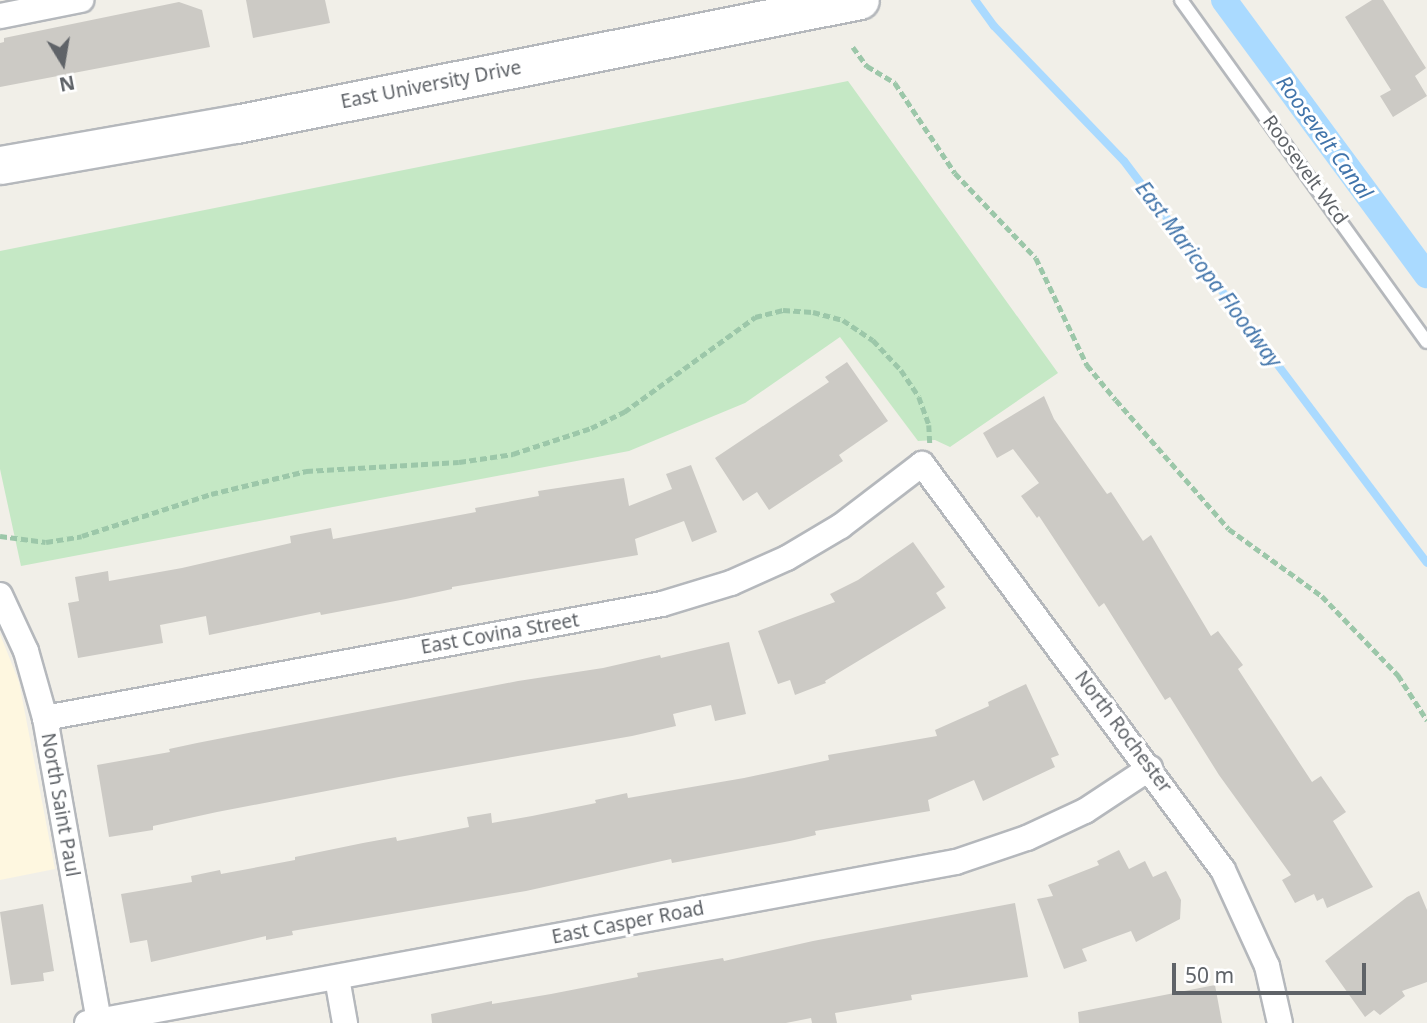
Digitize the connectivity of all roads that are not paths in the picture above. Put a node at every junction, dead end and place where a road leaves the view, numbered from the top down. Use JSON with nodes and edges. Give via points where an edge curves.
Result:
{"nodes":[{"id":1,"x":81,"y":0,"type":"edge"},
{"id":2,"x":1181,"y":0,"type":"edge"},
{"id":3,"x":851,"y":2,"type":"edge"},
{"id":4,"x":788,"y":7,"type":"edge"},
{"id":5,"x":0,"y":16,"type":"edge"},
{"id":6,"x":0,"y":165,"type":"edge"},
{"id":7,"x":1427,"y":342,"type":"edge"},
{"id":8,"x":922,"y":464,"type":"joint"},
{"id":9,"x":0,"y":595,"type":"edge"},
{"id":10,"x":45,"y":719,"type":"junction"},
{"id":11,"x":1150,"y":768,"type":"junction"},
{"id":12,"x":337,"y":978,"type":"junction"},
{"id":13,"x":93,"y":1022,"type":"edge"},
{"id":14,"x":345,"y":1023,"type":"edge"},
{"id":15,"x":1280,"y":1023,"type":"edge"}],
"edges":[{"from":1,"to":5,"type":"street"},
{"from":2,"to":7,"type":"lane","name":"Roosevelt Wcd"},
{"from":3,"to":4,"type":"main road","name":"East University Drive"},
{"from":4,"to":6,"type":"main road","name":"East University Drive","via":[[236,124]]},
{"from":8,"to":10,"type":"street","name":"East Covina Street","via":[[841,526],[787,558],[731,583],[662,604]]},
{"from":8,"to":11,"type":"street","name":"North Rochester"},
{"from":9,"to":10,"type":"street","name":"North Saint Paul","via":[[26,651]]},
{"from":10,"to":13,"type":"street","name":"North Saint Paul"},
{"from":11,"to":12,"type":"street","name":"East Casper Road","via":[[1085,811],[1027,838],[956,862]]},
{"from":11,"to":15,"type":"street","name":"North Rochester","via":[[1223,870],[1267,966]]},
{"from":12,"to":13,"type":"street","name":"East Casper Road"},
{"from":12,"to":14,"type":"street"}]}
